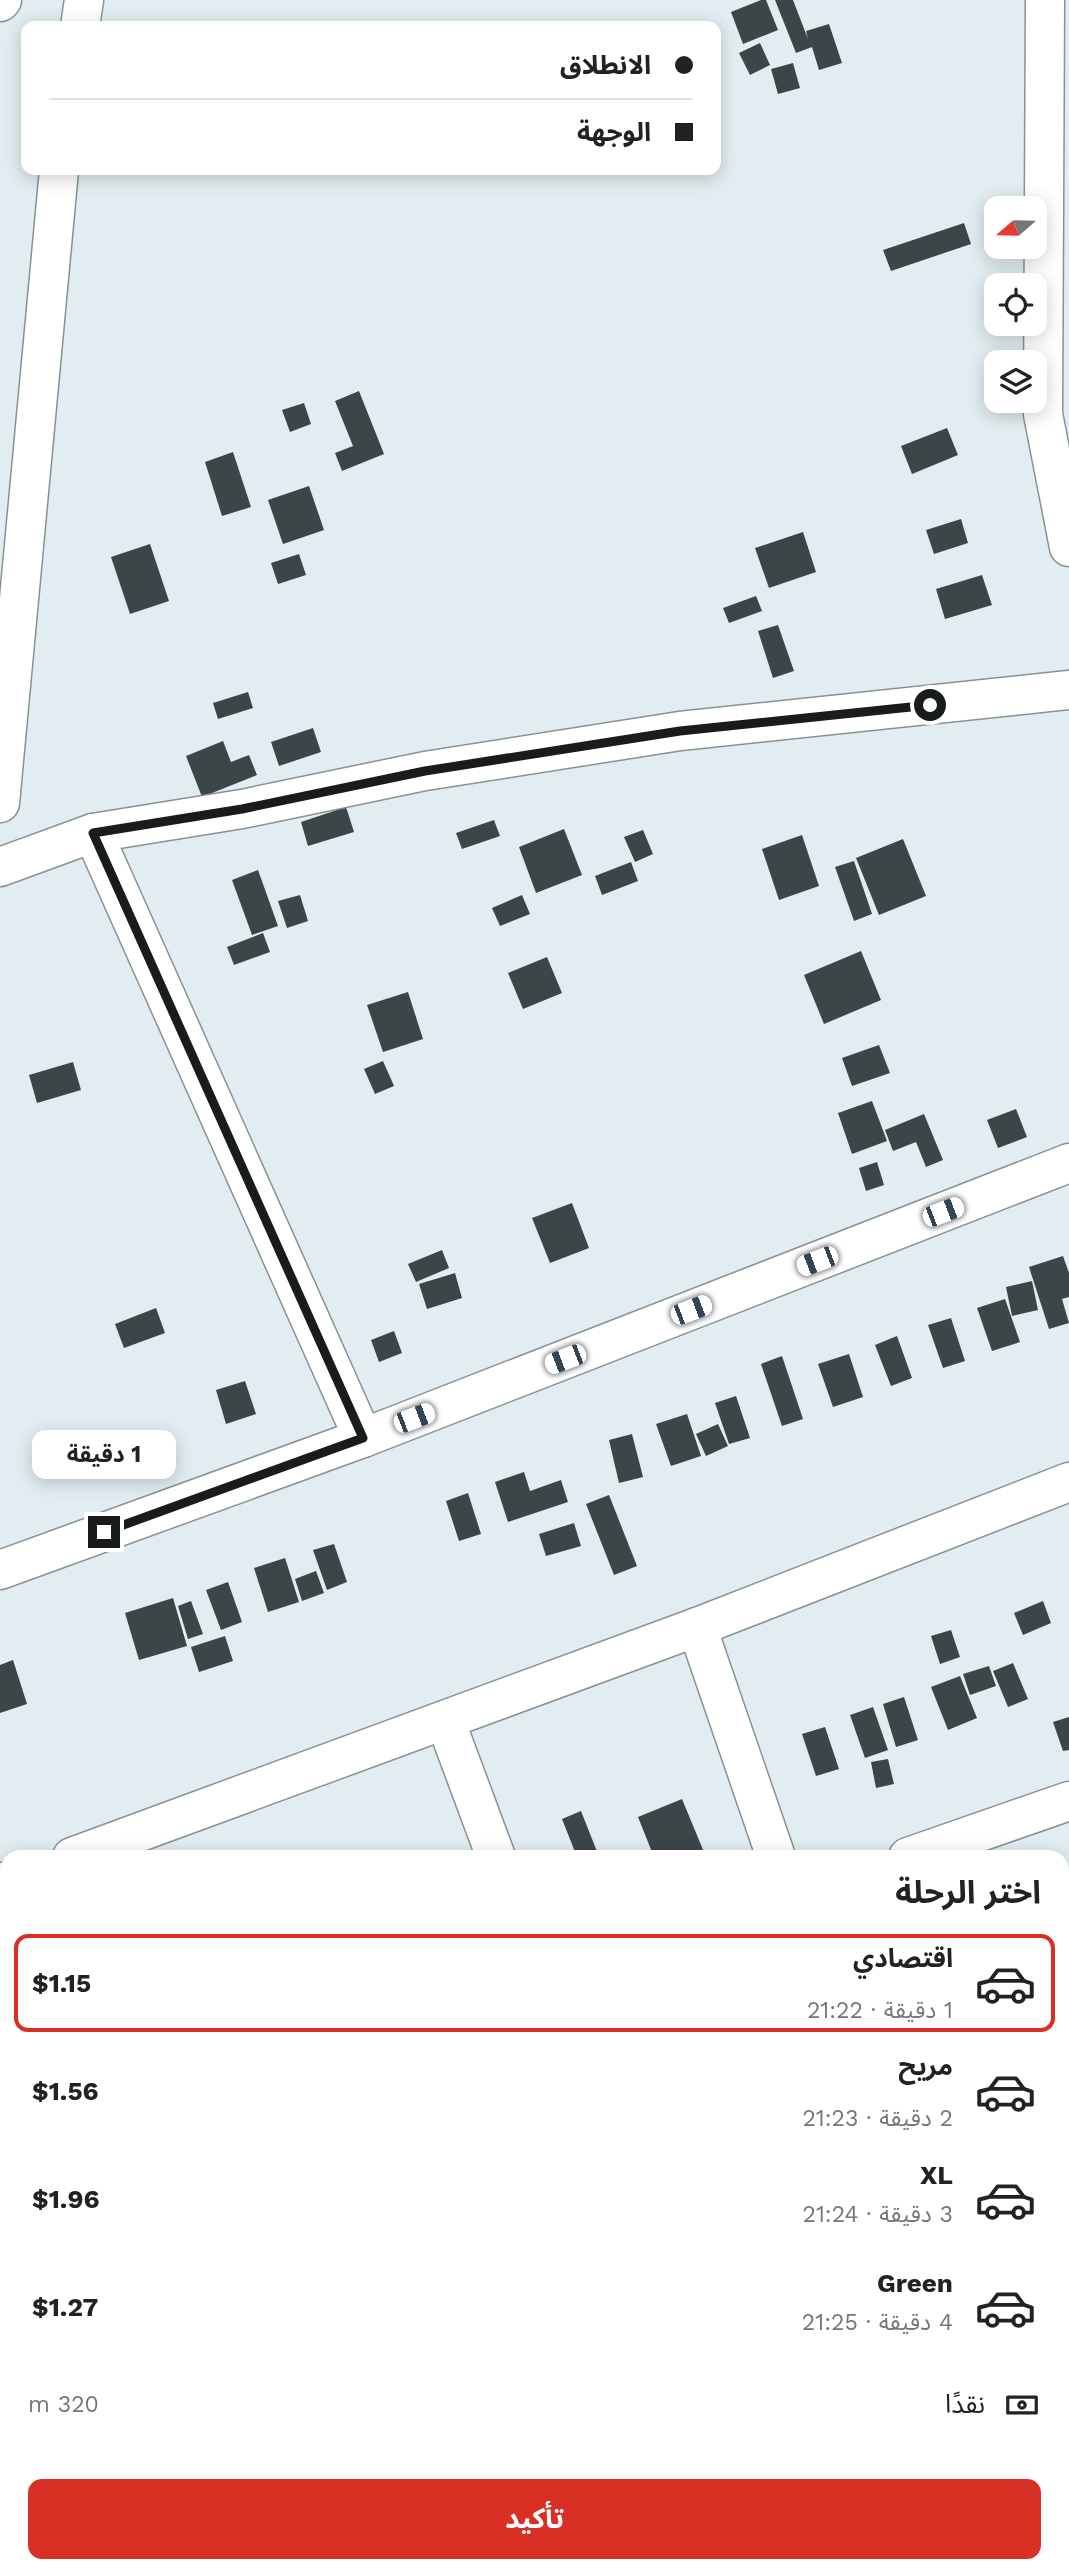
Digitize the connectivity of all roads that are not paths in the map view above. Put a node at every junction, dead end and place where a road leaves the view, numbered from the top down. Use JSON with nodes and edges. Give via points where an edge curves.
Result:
{"nodes":[{"id":1,"x":84,"y":0,"type":"edge"},
{"id":2,"x":1045,"y":0,"type":"edge"},
{"id":3,"x":81,"y":21,"type":"edge"},
{"id":4,"x":59,"y":175,"type":"edge"},
{"id":5,"x":1069,"y":547,"type":"edge"},
{"id":6,"x":1069,"y":690,"type":"edge"},
{"id":7,"x":0,"y":803,"type":"edge"},
{"id":8,"x":93,"y":833,"type":"junction"},
{"id":9,"x":0,"y":867,"type":"edge"},
{"id":10,"x":1069,"y":1162,"type":"edge"},
{"id":11,"x":363,"y":1438,"type":"junction"},
{"id":12,"x":1069,"y":1482,"type":"edge"},
{"id":13,"x":0,"y":1570,"type":"edge"},
{"id":14,"x":697,"y":1628,"type":"junction"},
{"id":15,"x":445,"y":1720,"type":"junction"},
{"id":16,"x":1069,"y":1801,"type":"edge"},
{"id":17,"x":91,"y":1850,"type":"edge"},
{"id":18,"x":493,"y":1850,"type":"edge"},
{"id":19,"x":774,"y":1850,"type":"edge"},
{"id":20,"x":928,"y":1850,"type":"edge"}],
"edges":[{"from":1,"to":3,"type":"street"},
{"from":2,"to":5,"type":"street","via":[[1043,414]]},
{"from":4,"to":7,"type":"street"},
{"from":6,"to":8,"type":"street","via":[[680,731],[425,771],[242,809]]},
{"from":8,"to":9,"type":"street"},
{"from":8,"to":11,"type":"street"},
{"from":10,"to":11,"type":"street"},
{"from":11,"to":13,"type":"street"},
{"from":12,"to":14,"type":"street"},
{"from":14,"to":15,"type":"street"},
{"from":14,"to":19,"type":"street"},
{"from":15,"to":17,"type":"street"},
{"from":15,"to":18,"type":"street"},
{"from":16,"to":20,"type":"street"}]}
